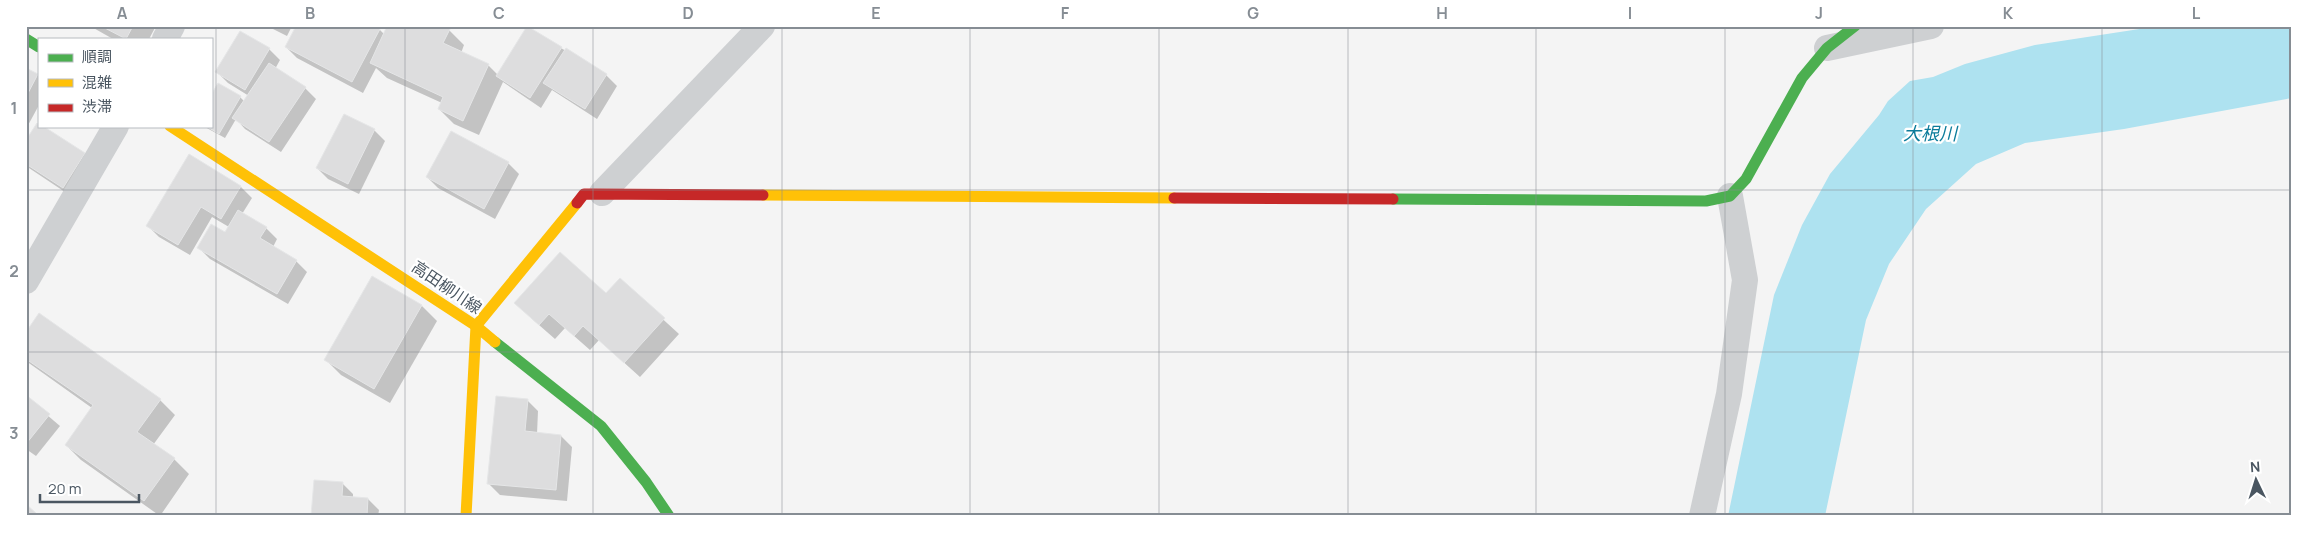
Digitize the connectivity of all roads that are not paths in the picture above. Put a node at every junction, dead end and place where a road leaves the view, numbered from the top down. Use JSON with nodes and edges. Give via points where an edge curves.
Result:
{"nodes":[{"id":1,"x":172,"y":26,"type":"edge"},
{"id":2,"x":762,"y":26,"type":"edge"},
{"id":3,"x":1854,"y":26,"type":"edge"},
{"id":4,"x":1931,"y":26,"type":"edge"},
{"id":5,"x":166,"y":38,"type":"edge"},
{"id":6,"x":26,"y":39,"type":"edge"},
{"id":7,"x":38,"y":46,"type":"edge"},
{"id":8,"x":1827,"y":48,"type":"junction"},
{"id":9,"x":115,"y":128,"type":"edge"},
{"id":10,"x":173,"y":128,"type":"edge"},
{"id":11,"x":602,"y":194,"type":"junction"},
{"id":12,"x":1730,"y":196,"type":"junction"},
{"id":13,"x":26,"y":281,"type":"edge"},
{"id":14,"x":476,"y":326,"type":"junction"},
{"id":15,"x":466,"y":516,"type":"edge"},
{"id":16,"x":669,"y":516,"type":"edge"},
{"id":17,"x":1702,"y":516,"type":"edge"}],
"edges":[{"from":1,"to":5,"type":"street"},
{"from":2,"to":11,"type":"street"},
{"from":3,"to":8,"type":"street"},
{"from":4,"to":8,"type":"street"},
{"from":6,"to":7,"type":"street"},
{"from":8,"to":12,"type":"street","via":[[1802,78],[1746,179]]},
{"from":9,"to":13,"type":"street"},
{"from":10,"to":14,"type":"street","name":"高田柳川線"},
{"from":11,"to":12,"type":"street","via":[[1696,201]]},
{"from":11,"to":14,"type":"street","via":[[584,194]]},
{"from":12,"to":17,"type":"street","via":[[1745,280],[1729,394]]},
{"from":14,"to":15,"type":"street"},
{"from":14,"to":16,"type":"street","name":"高田柳川線","via":[[601,426]]}]}
